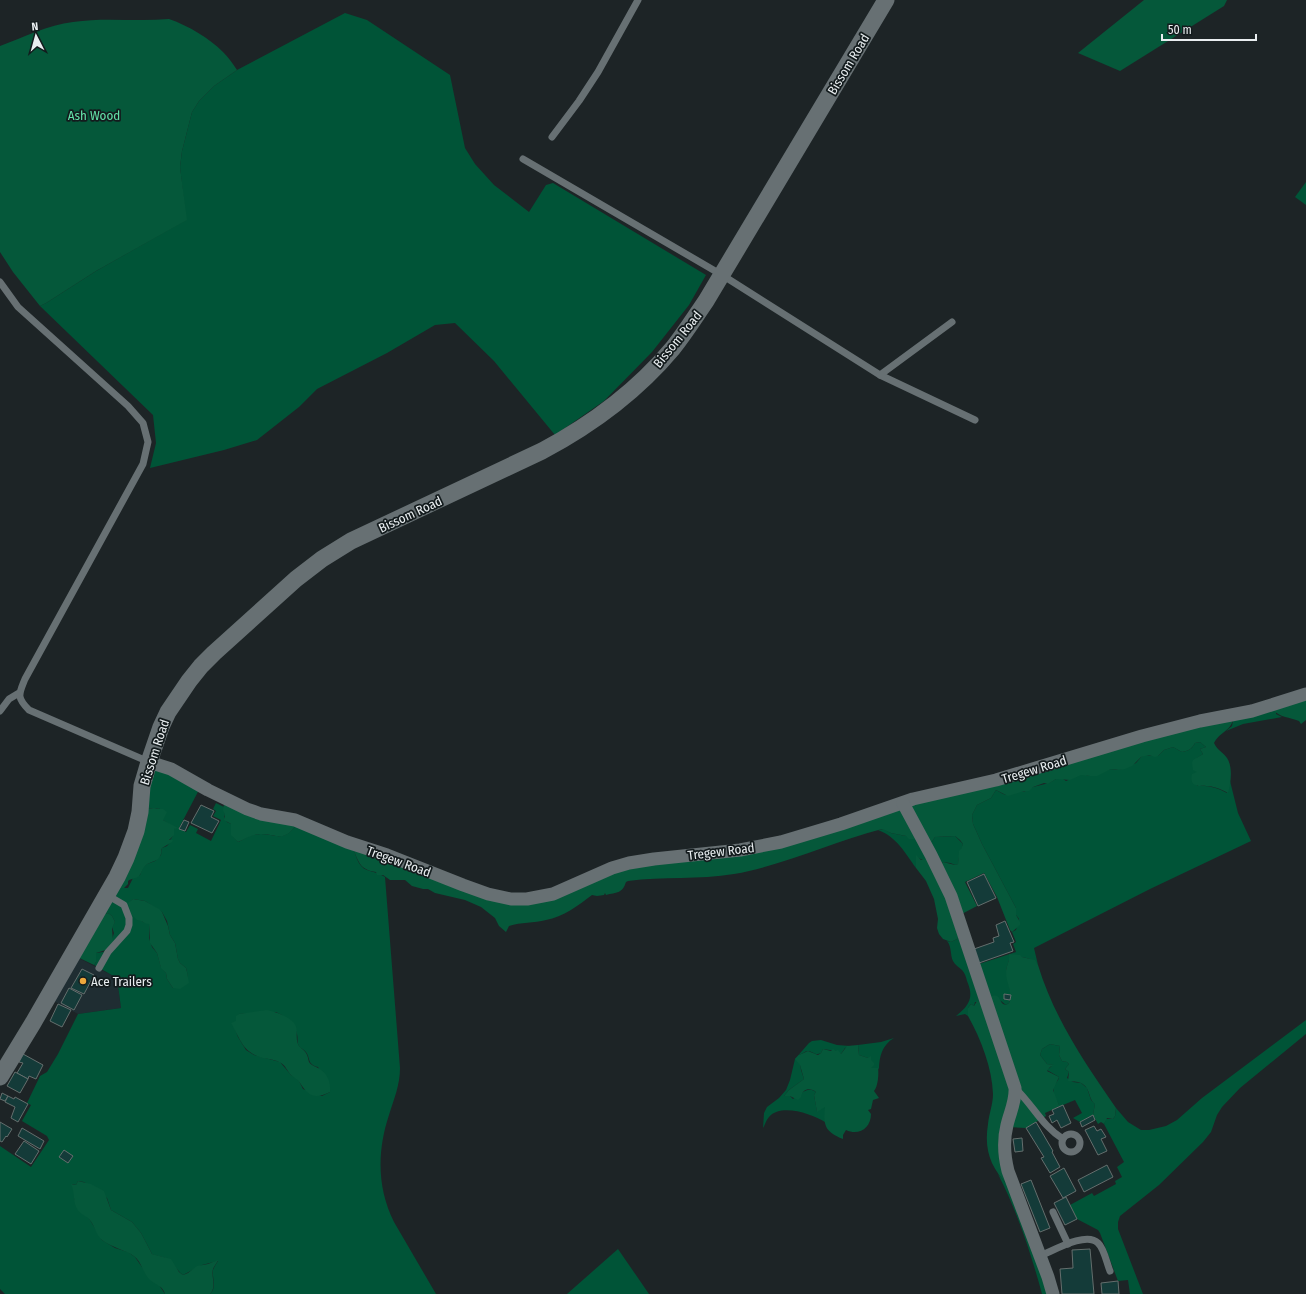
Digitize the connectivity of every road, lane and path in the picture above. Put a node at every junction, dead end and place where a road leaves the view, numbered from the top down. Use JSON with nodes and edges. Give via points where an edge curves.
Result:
{"nodes":[{"id":1,"x":638,"y":0,"type":"edge"},
{"id":2,"x":886,"y":0,"type":"edge"},
{"id":3,"x":552,"y":137,"type":"dead end"},
{"id":4,"x":523,"y":159,"type":"dead end"},
{"id":5,"x":722,"y":276,"type":"junction"},
{"id":6,"x":0,"y":282,"type":"edge"},
{"id":7,"x":952,"y":322,"type":"dead end"},
{"id":8,"x":880,"y":375,"type":"junction"},
{"id":9,"x":975,"y":420,"type":"dead end"},
{"id":10,"x":19,"y":693,"type":"junction"},
{"id":11,"x":1306,"y":694,"type":"edge"},
{"id":12,"x":0,"y":710,"type":"edge"},
{"id":13,"x":149,"y":762,"type":"junction"},
{"id":14,"x":902,"y":803,"type":"junction"},
{"id":15,"x":106,"y":895,"type":"junction"},
{"id":16,"x":99,"y":968,"type":"dead end"},
{"id":17,"x":0,"y":1077,"type":"edge"},
{"id":18,"x":1015,"y":1088,"type":"junction"},
{"id":19,"x":1063,"y":1139,"type":"dead end"},
{"id":20,"x":1053,"y":1212,"type":"dead end"},
{"id":21,"x":1068,"y":1244,"type":"junction"},
{"id":22,"x":1040,"y":1256,"type":"junction"},
{"id":23,"x":1110,"y":1271,"type":"dead end"},
{"id":24,"x":1053,"y":1294,"type":"edge"}],
"edges":[{"from":1,"to":3,"type":"lane","via":[[598,72]]},
{"from":2,"to":5,"type":"street","name":"Bissom Road"},
{"from":4,"to":5,"type":"lane"},
{"from":5,"to":8,"type":"lane"},
{"from":5,"to":13,"type":"street","name":"Bissom Road","via":[[687,329],[663,359],[634,387],[588,424],[542,452],[351,541],[296,579],[197,671],[168,712]]},
{"from":6,"to":10,"type":"lane","via":[[18,307],[128,406],[143,423],[148,442],[143,464]]},
{"from":7,"to":8,"type":"lane"},
{"from":8,"to":9,"type":"lane"},
{"from":10,"to":12,"type":"lane","via":[[9,699]]},
{"from":10,"to":13,"type":"lane","via":[[21,702],[28,710]]},
{"from":11,"to":14,"type":"street","name":"Tregew Road","via":[[1256,710],[1136,737],[996,780]]},
{"from":13,"to":14,"type":"street","name":"Tregew Road","via":[[171,769],[247,809],[295,820],[463,885],[497,896],[519,899],[552,894],[612,868],[633,862],[740,850],[781,842]]},
{"from":13,"to":15,"type":"street","name":"Bissom Road","via":[[142,786],[136,831],[126,858]]},
{"from":14,"to":18,"type":"street","via":[[951,896]]},
{"from":15,"to":16,"type":"lane","via":[[124,905],[129,925]]},
{"from":15,"to":17,"type":"street","name":"Bissom Road"},
{"from":18,"to":19,"type":"lane","via":[[1048,1128]]},
{"from":18,"to":22,"type":"street","via":[[1004,1150],[1008,1171]]},
{"from":20,"to":21,"type":"lane"},
{"from":21,"to":22,"type":"lane"},
{"from":21,"to":23,"type":"lane","via":[[1082,1239],[1096,1241],[1102,1248]]},
{"from":22,"to":24,"type":"street"}]}
